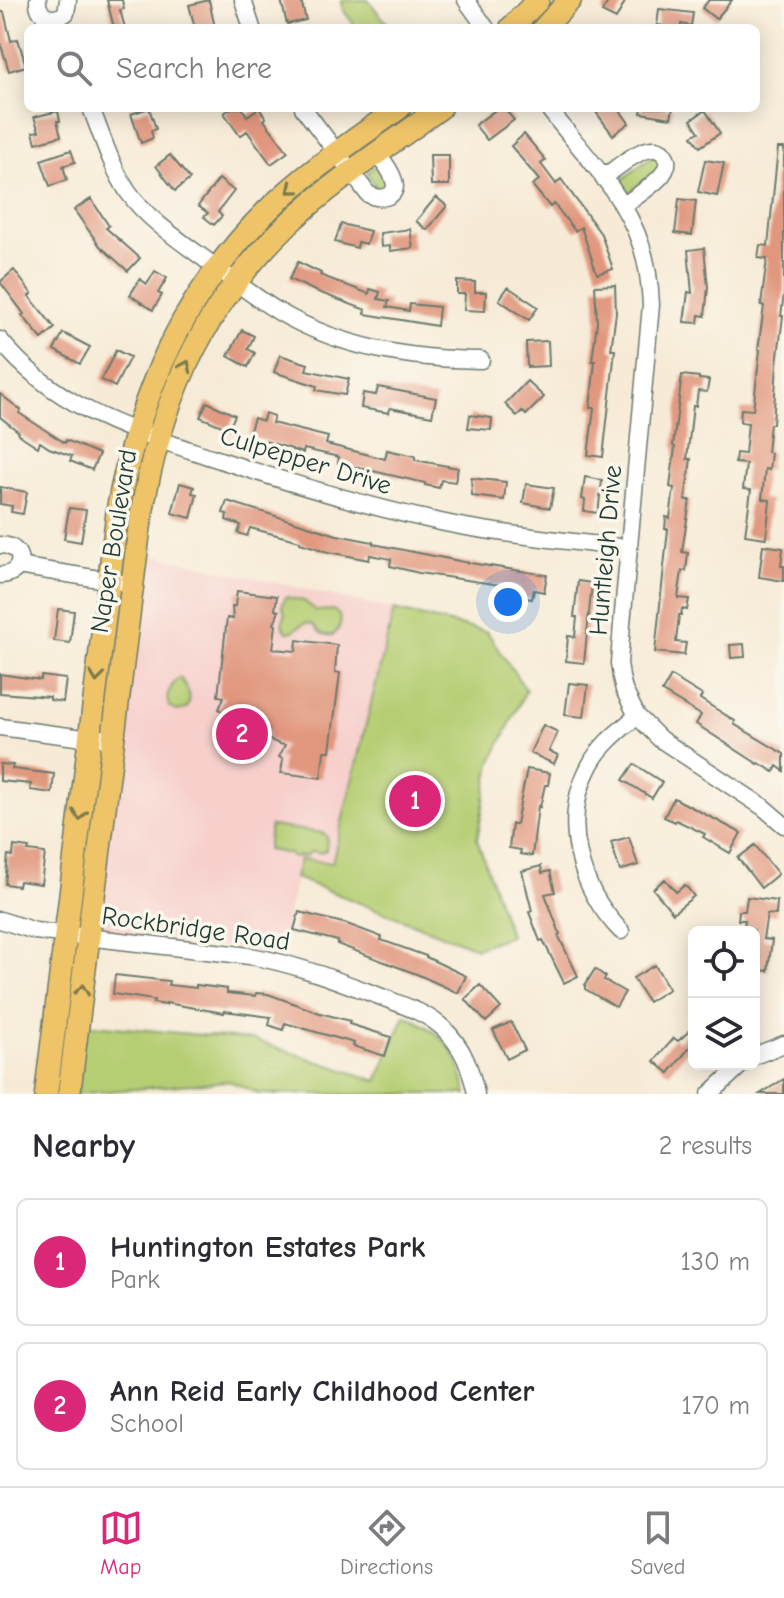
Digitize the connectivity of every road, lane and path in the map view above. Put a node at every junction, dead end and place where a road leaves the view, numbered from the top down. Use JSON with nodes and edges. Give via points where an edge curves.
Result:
{"nodes":[{"id":1,"x":38,"y":0,"type":"edge"},
{"id":2,"x":68,"y":0,"type":"edge"},
{"id":3,"x":243,"y":0,"type":"edge"},
{"id":4,"x":466,"y":0,"type":"edge"},
{"id":5,"x":538,"y":0,"type":"edge"},
{"id":6,"x":570,"y":0,"type":"edge"},
{"id":7,"x":60,"y":23,"type":"edge"},
{"id":8,"x":251,"y":24,"type":"edge"},
{"id":9,"x":483,"y":24,"type":"edge"},
{"id":10,"x":515,"y":24,"type":"edge"},
{"id":11,"x":548,"y":24,"type":"edge"},
{"id":12,"x":93,"y":112,"type":"edge"},
{"id":13,"x":306,"y":112,"type":"edge"},
{"id":14,"x":394,"y":112,"type":"edge"},
{"id":15,"x":435,"y":112,"type":"edge"},
{"id":16,"x":551,"y":112,"type":"edge"},
{"id":17,"x":338,"y":153,"type":"junction"},
{"id":18,"x":378,"y":154,"type":"junction"},
{"id":19,"x":353,"y":172,"type":"junction"},
{"id":20,"x":603,"y":178,"type":"junction"},
{"id":21,"x":623,"y":206,"type":"junction"},
{"id":22,"x":217,"y":268,"type":"junction"},
{"id":23,"x":236,"y":282,"type":"junction"},
{"id":24,"x":0,"y":340,"type":"edge"},
{"id":25,"x":481,"y":360,"type":"dead end"},
{"id":26,"x":135,"y":432,"type":"junction"},
{"id":27,"x":158,"y":439,"type":"junction"},
{"id":28,"x":0,"y":545,"type":"edge"},
{"id":29,"x":629,"y":548,"type":"junction"},
{"id":30,"x":18,"y":566,"type":"junction"},
{"id":31,"x":0,"y":575,"type":"edge"},
{"id":32,"x":108,"y":581,"type":"junction"},
{"id":33,"x":132,"y":584,"type":"junction"},
{"id":34,"x":637,"y":716,"type":"junction"},
{"id":35,"x":0,"y":727,"type":"edge"},
{"id":36,"x":102,"y":739,"type":"junction"},
{"id":37,"x":784,"y":825,"type":"edge"},
{"id":38,"x":0,"y":920,"type":"edge"},
{"id":39,"x":621,"y":931,"type":"dead end"},
{"id":40,"x":65,"y":934,"type":"junction"},
{"id":41,"x":88,"y":938,"type":"junction"},
{"id":42,"x":784,"y":1044,"type":"edge"},
{"id":43,"x":760,"y":1054,"type":"edge"},
{"id":44,"x":736,"y":1070,"type":"edge"},
{"id":45,"x":46,"y":1094,"type":"edge"},
{"id":46,"x":69,"y":1094,"type":"edge"},
{"id":47,"x":476,"y":1094,"type":"edge"},
{"id":48,"x":710,"y":1094,"type":"edge"}],
"edges":[{"from":1,"to":7,"type":"street","via":[[42,15]]},
{"from":2,"to":7,"type":"street"},
{"from":3,"to":8,"type":"street"},
{"from":4,"to":9,"type":"street"},
{"from":5,"to":10,"type":"main road"},
{"from":6,"to":11,"type":"main road"},
{"from":12,"to":22,"type":"street","via":[[130,194]]},
{"from":13,"to":17,"type":"street"},
{"from":14,"to":17,"type":"main road","name":"Naper Boulevard"},
{"from":15,"to":18,"type":"main road","name":"Naper Boulevard"},
{"from":16,"to":20,"type":"street","name":"Huntleigh Drive"},
{"from":17,"to":19,"type":"street"},
{"from":17,"to":22,"type":"main road","name":"Naper Boulevard","one_way":true,"via":[[271,208]]},
{"from":18,"to":19,"type":"main road","name":"Naper Boulevard"},
{"from":18,"to":19,"type":"street","via":[[394,178],[390,195],[374,198]]},
{"from":19,"to":23,"type":"main road","name":"Naper Boulevard","via":[[290,223]]},
{"from":20,"to":21,"type":"street","name":"Huntleigh Drive"},
{"from":20,"to":21,"type":"street","via":[[650,148],[666,156],[663,174]]},
{"from":21,"to":29,"type":"street","name":"Huntleigh Drive","via":[[648,268],[651,305]]},
{"from":22,"to":23,"type":"street"},
{"from":22,"to":26,"type":"main road","name":"Naper Boulevard","via":[[166,353]]},
{"from":23,"to":25,"type":"street","via":[[280,312],[352,344],[410,356]]},
{"from":27,"to":23,"type":"main road","name":"Naper Boulevard","one_way":true,"via":[[192,353]]},
{"from":24,"to":26,"type":"street","name":"Culpepper Drive","via":[[58,394]]},
{"from":26,"to":27,"type":"street","name":"Culpepper Drive"},
{"from":26,"to":32,"type":"main road","name":"Naper Boulevard"},
{"from":27,"to":29,"type":"street","name":"Culpepper Drive","via":[[288,483],[387,509],[487,530]]},
{"from":27,"to":33,"type":"main road","name":"Naper Boulevard","via":[[145,486]]},
{"from":28,"to":30,"type":"street","via":[[17,552]]},
{"from":29,"to":34,"type":"street","name":"Huntleigh Drive","via":[[619,663]]},
{"from":30,"to":31,"type":"street","via":[[11,574]]},
{"from":30,"to":32,"type":"street"},
{"from":32,"to":33,"type":"street"},
{"from":32,"to":36,"type":"main road","name":"Naper Boulevard","one_way":true},
{"from":33,"to":36,"type":"main road","name":"Naper Boulevard"},
{"from":34,"to":37,"type":"street","name":"Huntleigh Drive","via":[[660,739]]},
{"from":34,"to":39,"type":"street","via":[[591,763],[574,819],[590,886]]},
{"from":35,"to":36,"type":"street"},
{"from":36,"to":40,"type":"main road","name":"Naper Boulevard","one_way":true},
{"from":36,"to":41,"type":"main road","name":"Naper Boulevard"},
{"from":38,"to":40,"type":"street","name":"Rockbridge Road"},
{"from":40,"to":41,"type":"street","name":"Rockbridge Road"},
{"from":40,"to":45,"type":"main road","name":"Naper Boulevard"},
{"from":46,"to":41,"type":"main road","name":"Naper Boulevard","one_way":true},
{"from":41,"to":47,"type":"street","name":"Rockbridge Road","via":[[283,962],[415,1010],[454,1040]]},
{"from":42,"to":43,"type":"street"},
{"from":44,"to":48,"type":"street"}]}
